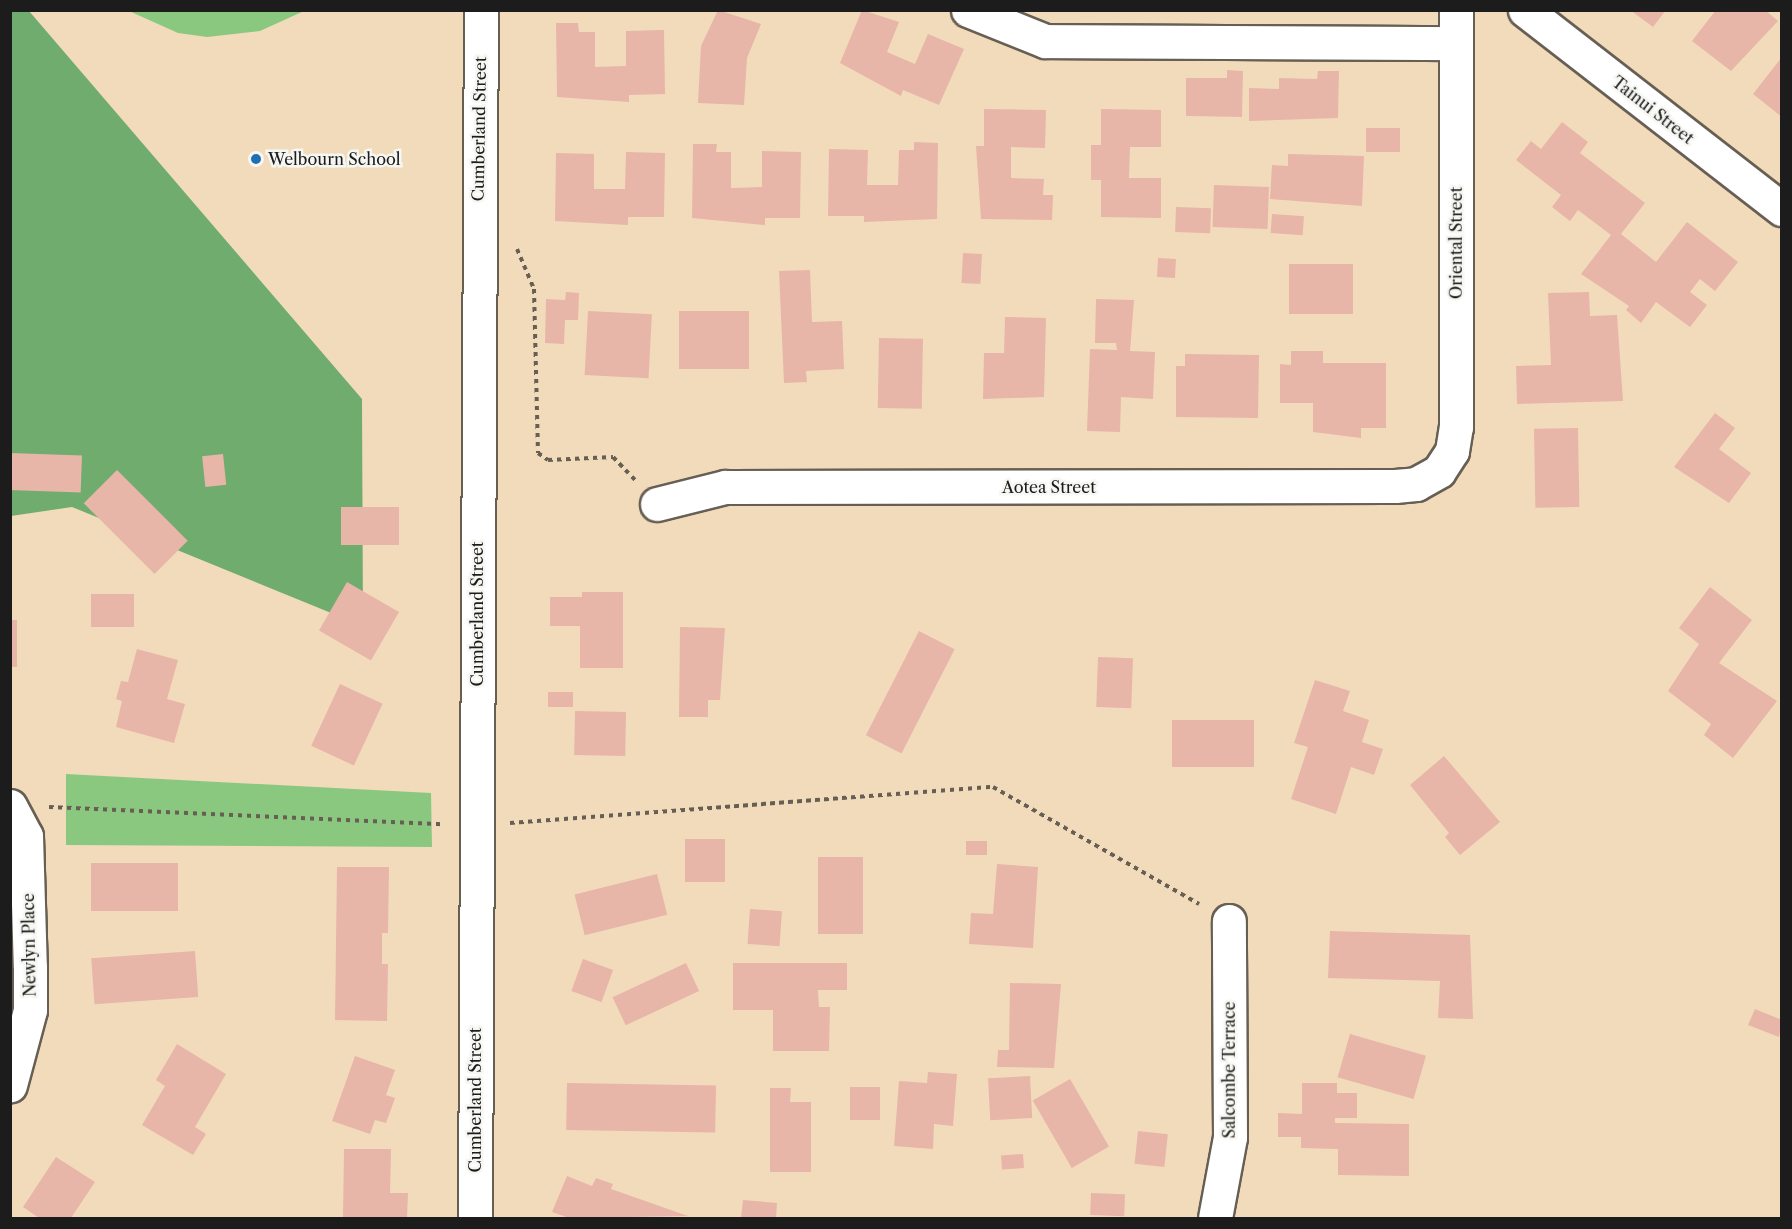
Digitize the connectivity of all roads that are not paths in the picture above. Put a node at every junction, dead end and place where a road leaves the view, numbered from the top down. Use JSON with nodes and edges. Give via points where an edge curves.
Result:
{"nodes":[{"id":1,"x":481,"y":10,"type":"edge"},
{"id":2,"x":968,"y":10,"type":"edge"},
{"id":3,"x":1456,"y":10,"type":"edge"},
{"id":4,"x":1525,"y":10,"type":"edge"},
{"id":5,"x":1456,"y":43,"type":"junction"},
{"id":6,"x":1782,"y":209,"type":"edge"},
{"id":7,"x":1439,"y":471,"type":"joint"},
{"id":8,"x":657,"y":504,"type":"road end"},
{"id":9,"x":22,"y":806,"type":"edge"},
{"id":10,"x":1228,"y":921,"type":"road end"},
{"id":11,"x":10,"y":1085,"type":"edge"},
{"id":12,"x":475,"y":1218,"type":"edge"},
{"id":13,"x":1215,"y":1218,"type":"edge"}],
"edges":[{"from":1,"to":12,"type":"street","name":"Cumberland Street"},
{"from":2,"to":5,"type":"street","via":[[1045,41]]},
{"from":3,"to":5,"type":"street","name":"Oriental Street"},
{"from":4,"to":6,"type":"street","name":"Tainui Street"},
{"from":5,"to":7,"type":"street","name":"Oriental Street","via":[[1456,427],[1452,451]]},
{"from":7,"to":8,"type":"street","name":"Aotea Street","via":[[1416,484],[1395,486],[725,487]]},
{"from":9,"to":11,"type":"street","name":"Newlyn Place","via":[[30,1010]]},
{"from":10,"to":13,"type":"street","name":"Salcombe Terrace","via":[[1230,1137]]}]}
